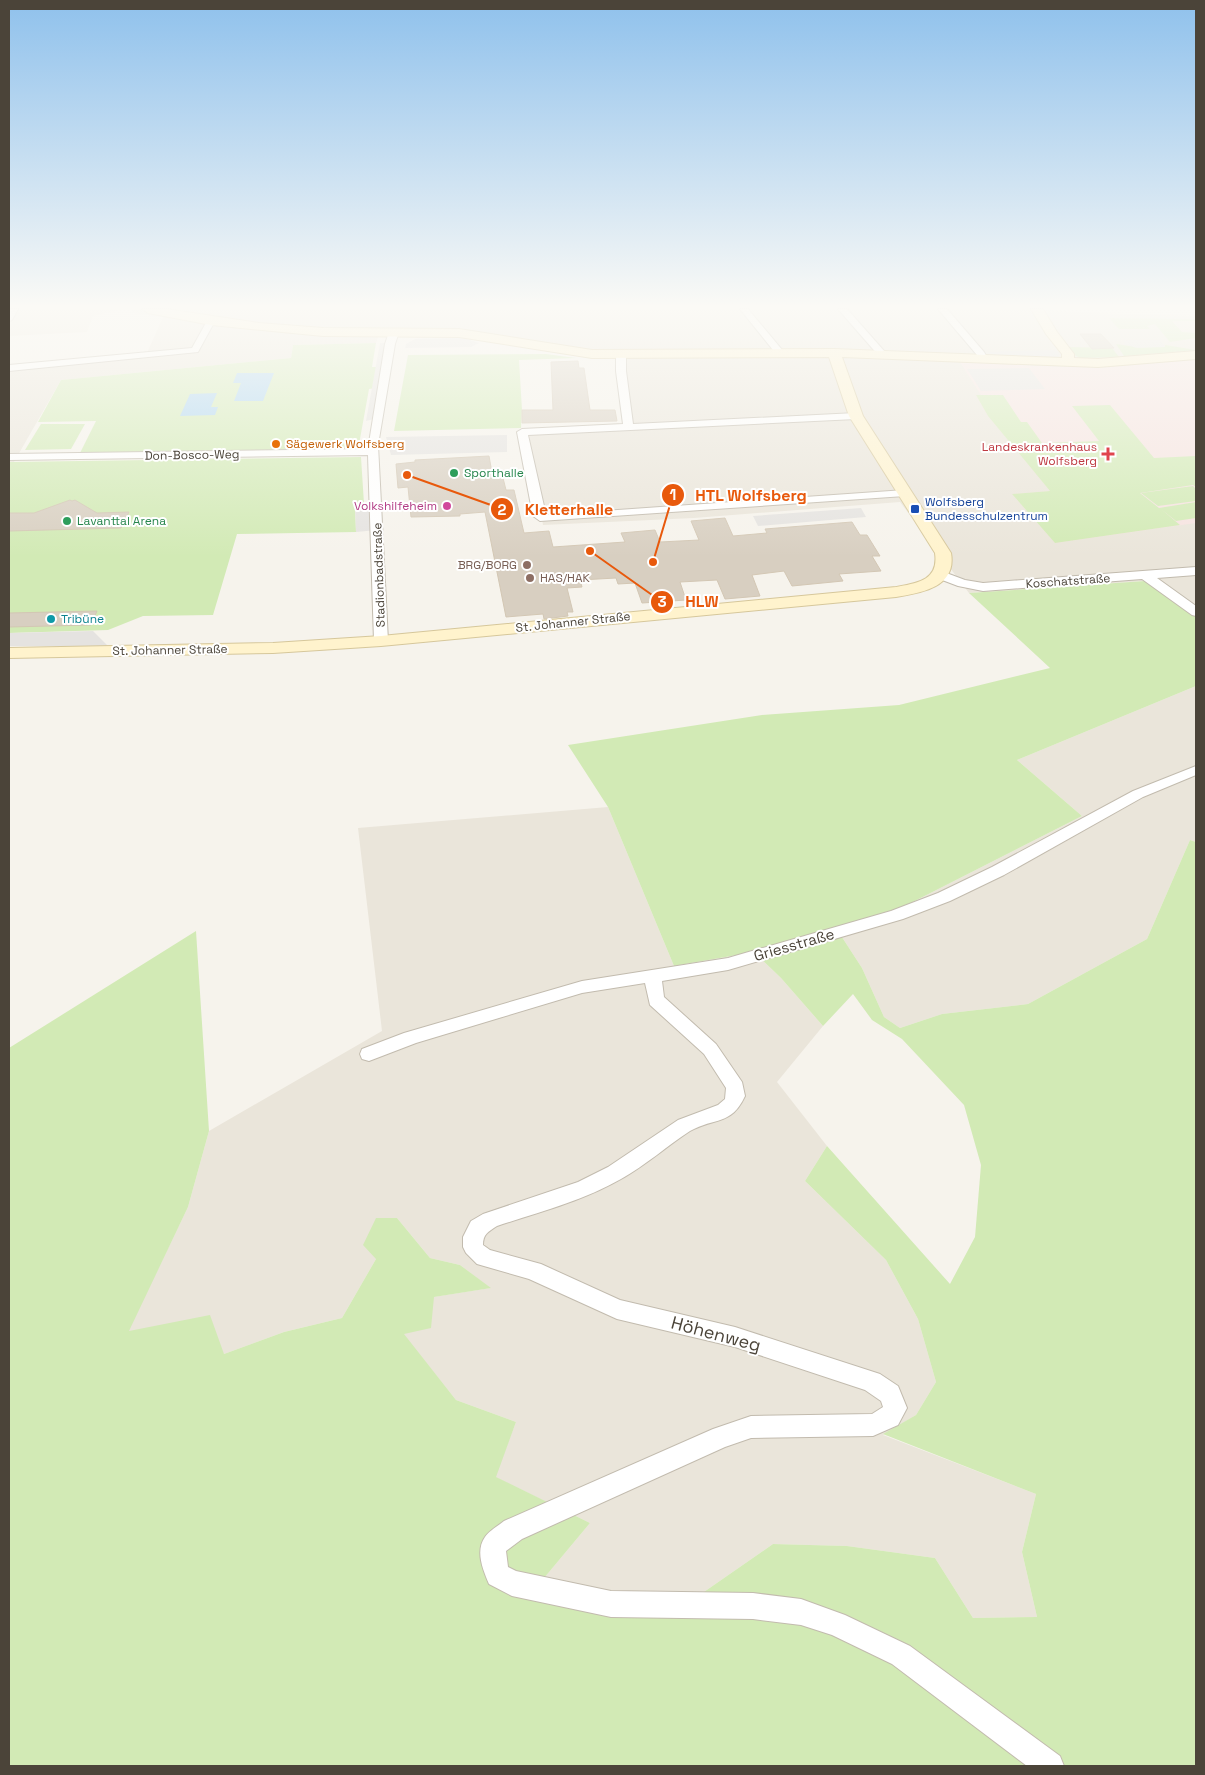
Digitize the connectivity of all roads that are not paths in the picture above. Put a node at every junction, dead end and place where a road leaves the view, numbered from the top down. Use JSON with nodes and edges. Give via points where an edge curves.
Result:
{"nodes":[{"id":1,"x":382,"y":392,"type":"edge"},
{"id":2,"x":624,"y":392,"type":"edge"},
{"id":3,"x":848,"y":392,"type":"edge"},
{"id":4,"x":856,"y":416,"type":"junction"},
{"id":5,"x":629,"y":428,"type":"junction"},
{"id":6,"x":374,"y":452,"type":"junction"},
{"id":7,"x":9,"y":457,"type":"edge"},
{"id":8,"x":905,"y":493,"type":"junction"},
{"id":9,"x":1196,"y":571,"type":"edge"},
{"id":10,"x":942,"y":575,"type":"junction"},
{"id":11,"x":1145,"y":575,"type":"junction"},
{"id":12,"x":1196,"y":612,"type":"edge"},
{"id":13,"x":381,"y":641,"type":"junction"},
{"id":14,"x":9,"y":653,"type":"edge"},
{"id":15,"x":1196,"y":770,"type":"edge"},
{"id":16,"x":652,"y":975,"type":"junction"},
{"id":17,"x":369,"y":1054,"type":"dead end"},
{"id":18,"x":559,"y":1594,"type":"joint"},
{"id":19,"x":1050,"y":1766,"type":"edge"}],
"edges":[{"from":1,"to":6,"type":"street","name":"Stadionbadstraße"},
{"from":2,"to":5,"type":"street"},
{"from":3,"to":4,"type":"street"},
{"from":4,"to":5,"type":"street"},
{"from":4,"to":8,"type":"street"},
{"from":5,"to":8,"type":"street","via":[[522,432],[540,516],[544,519]]},
{"from":6,"to":7,"type":"street","name":"Don-Bosco-Weg"},
{"from":6,"to":13,"type":"street","name":"Stadionbadstraße"},
{"from":8,"to":10,"type":"street","via":[[944,553]]},
{"from":9,"to":11,"type":"street","name":"Koschatstraße"},
{"from":10,"to":11,"type":"street","name":"Koschatstraße","via":[[962,584],[983,587]]},
{"from":10,"to":13,"type":"street","name":"St. Johanner Straße","via":[[926,586],[896,592]]},
{"from":11,"to":12,"type":"street"},
{"from":13,"to":14,"type":"street","name":"St. Johanner Straße","via":[[273,648]]},
{"from":15,"to":16,"type":"street","name":"Griesstraße","via":[[1138,794],[998,871],[898,915],[728,964]]},
{"from":16,"to":17,"type":"street","name":"Griesstraße","via":[[582,987],[410,1038]]},
{"from":16,"to":18,"type":"street","name":"Höhenweg","via":[[656,1000],[710,1049],[730,1079],[736,1096],[732,1104],[685,1126],[615,1174],[586,1188],[490,1220],[478,1227],[473,1246],[484,1258],[533,1271],[617,1309],[735,1337],[872,1382],[890,1394],[895,1408],[890,1417],[873,1425],[751,1427],[721,1437],[513,1530],[494,1545],[493,1560],[498,1575],[512,1583]]},
{"from":18,"to":19,"type":"street","via":[[611,1604],[752,1606],[801,1612],[836,1624],[901,1655]]}]}
